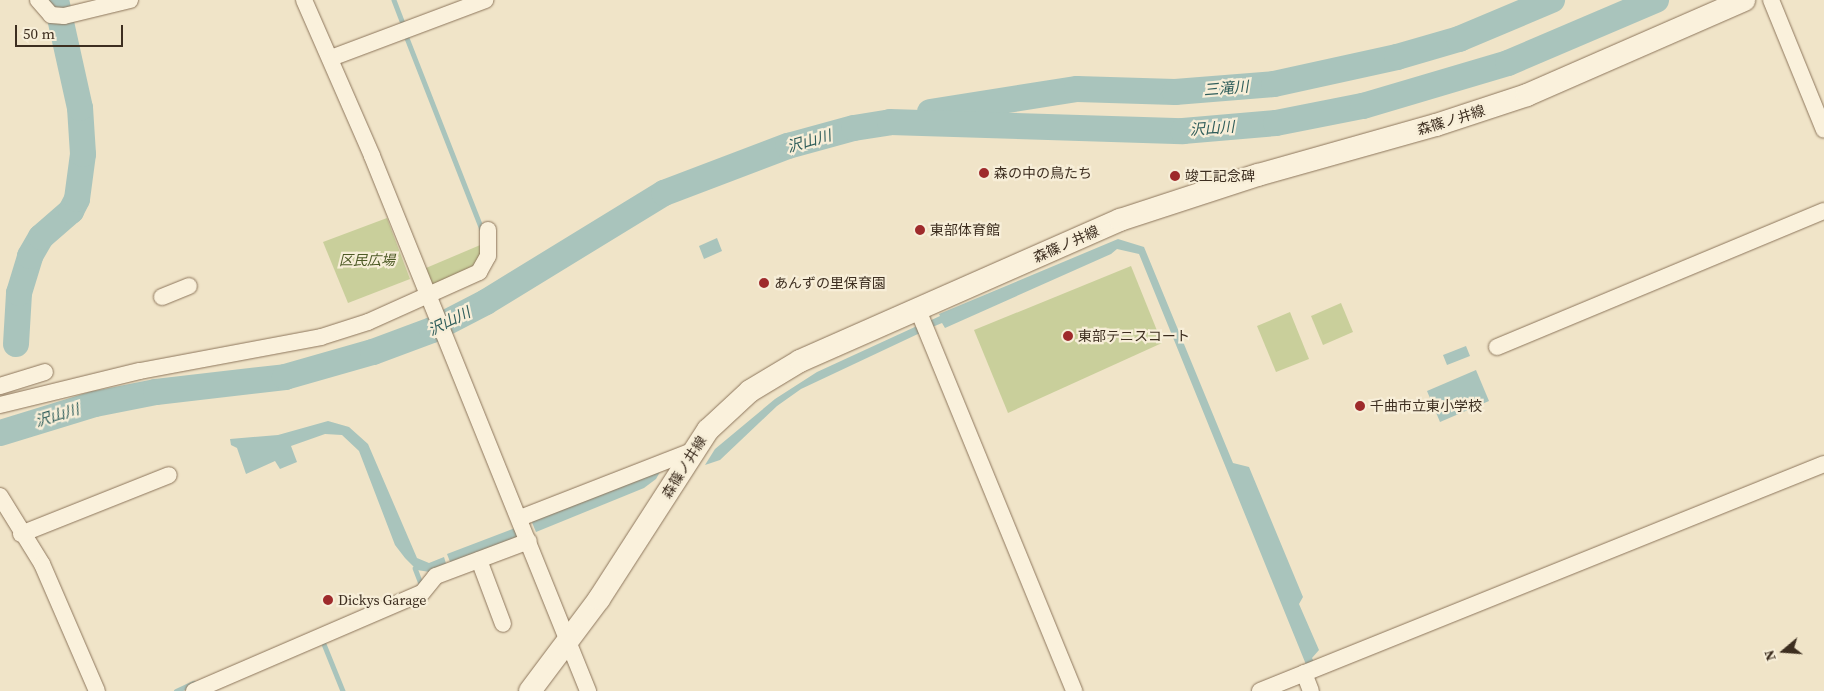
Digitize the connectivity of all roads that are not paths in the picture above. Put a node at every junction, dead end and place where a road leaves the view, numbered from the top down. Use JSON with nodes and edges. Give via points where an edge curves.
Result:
{"nodes":[{"id":1,"x":38,"y":0,"type":"edge"},
{"id":2,"x":130,"y":0,"type":"edge"},
{"id":3,"x":304,"y":0,"type":"edge"},
{"id":4,"x":485,"y":0,"type":"edge"},
{"id":5,"x":1744,"y":0,"type":"edge"},
{"id":6,"x":1775,"y":1,"type":"edge"},
{"id":7,"x":331,"y":58,"type":"junction"},
{"id":8,"x":1824,"y":130,"type":"edge"},
{"id":9,"x":1824,"y":211,"type":"edge"},
{"id":10,"x":488,"y":230,"type":"dead end"},
{"id":11,"x":189,"y":286,"type":"dead end"},
{"id":12,"x":162,"y":296,"type":"dead end"},
{"id":13,"x":429,"y":298,"type":"junction"},
{"id":14,"x":918,"y":310,"type":"junction"},
{"id":15,"x":1497,"y":347,"type":"dead end"},
{"id":16,"x":45,"y":372,"type":"dead end"},
{"id":17,"x":0,"y":386,"type":"edge"},
{"id":18,"x":0,"y":405,"type":"edge"},
{"id":19,"x":692,"y":452,"type":"junction"},
{"id":20,"x":1824,"y":464,"type":"edge"},
{"id":21,"x":169,"y":475,"type":"dead end"},
{"id":22,"x":0,"y":496,"type":"edge"},
{"id":23,"x":521,"y":520,"type":"junction"},
{"id":24,"x":21,"y":534,"type":"junction"},
{"id":25,"x":529,"y":540,"type":"junction"},
{"id":26,"x":478,"y":560,"type":"junction"},
{"id":27,"x":504,"y":624,"type":"dead end"},
{"id":28,"x":569,"y":643,"type":"junction"},
{"id":29,"x":1304,"y":673,"type":"junction"},
{"id":30,"x":97,"y":691,"type":"edge"},
{"id":31,"x":194,"y":691,"type":"edge"},
{"id":32,"x":530,"y":691,"type":"edge"},
{"id":33,"x":588,"y":691,"type":"edge"},
{"id":34,"x":1074,"y":691,"type":"edge"},
{"id":35,"x":1260,"y":691,"type":"edge"},
{"id":36,"x":1311,"y":691,"type":"edge"}],
"edges":[{"from":1,"to":2,"type":"street","via":[[58,16]]},
{"from":3,"to":7,"type":"street"},
{"from":4,"to":7,"type":"street"},
{"from":5,"to":14,"type":"main road","name":"森篠ノ井線","via":[[1527,95],[1436,125],[1258,174],[1120,220]]},
{"from":6,"to":8,"type":"street"},
{"from":7,"to":13,"type":"street"},
{"from":9,"to":15,"type":"street"},
{"from":10,"to":13,"type":"street","via":[[488,256],[479,272]]},
{"from":11,"to":12,"type":"street"},
{"from":13,"to":18,"type":"street","via":[[321,337],[140,371]]},
{"from":13,"to":23,"type":"street"},
{"from":14,"to":19,"type":"main road","name":"森篠ノ井線","via":[[800,361],[772,377],[750,391],[708,430]]},
{"from":14,"to":34,"type":"street"},
{"from":16,"to":17,"type":"street"},
{"from":19,"to":23,"type":"street"},
{"from":19,"to":28,"type":"main road","name":"森篠ノ井線"},
{"from":20,"to":29,"type":"street"},
{"from":21,"to":24,"type":"street"},
{"from":22,"to":24,"type":"street"},
{"from":23,"to":25,"type":"street"},
{"from":24,"to":30,"type":"street","via":[[42,564]]},
{"from":25,"to":26,"type":"street"},
{"from":25,"to":28,"type":"street"},
{"from":26,"to":27,"type":"street"},
{"from":26,"to":31,"type":"street","via":[[436,576],[422,594]]},
{"from":28,"to":32,"type":"main road","name":"森篠ノ井線"},
{"from":28,"to":33,"type":"street"},
{"from":29,"to":35,"type":"street"},
{"from":29,"to":36,"type":"street"}]}
